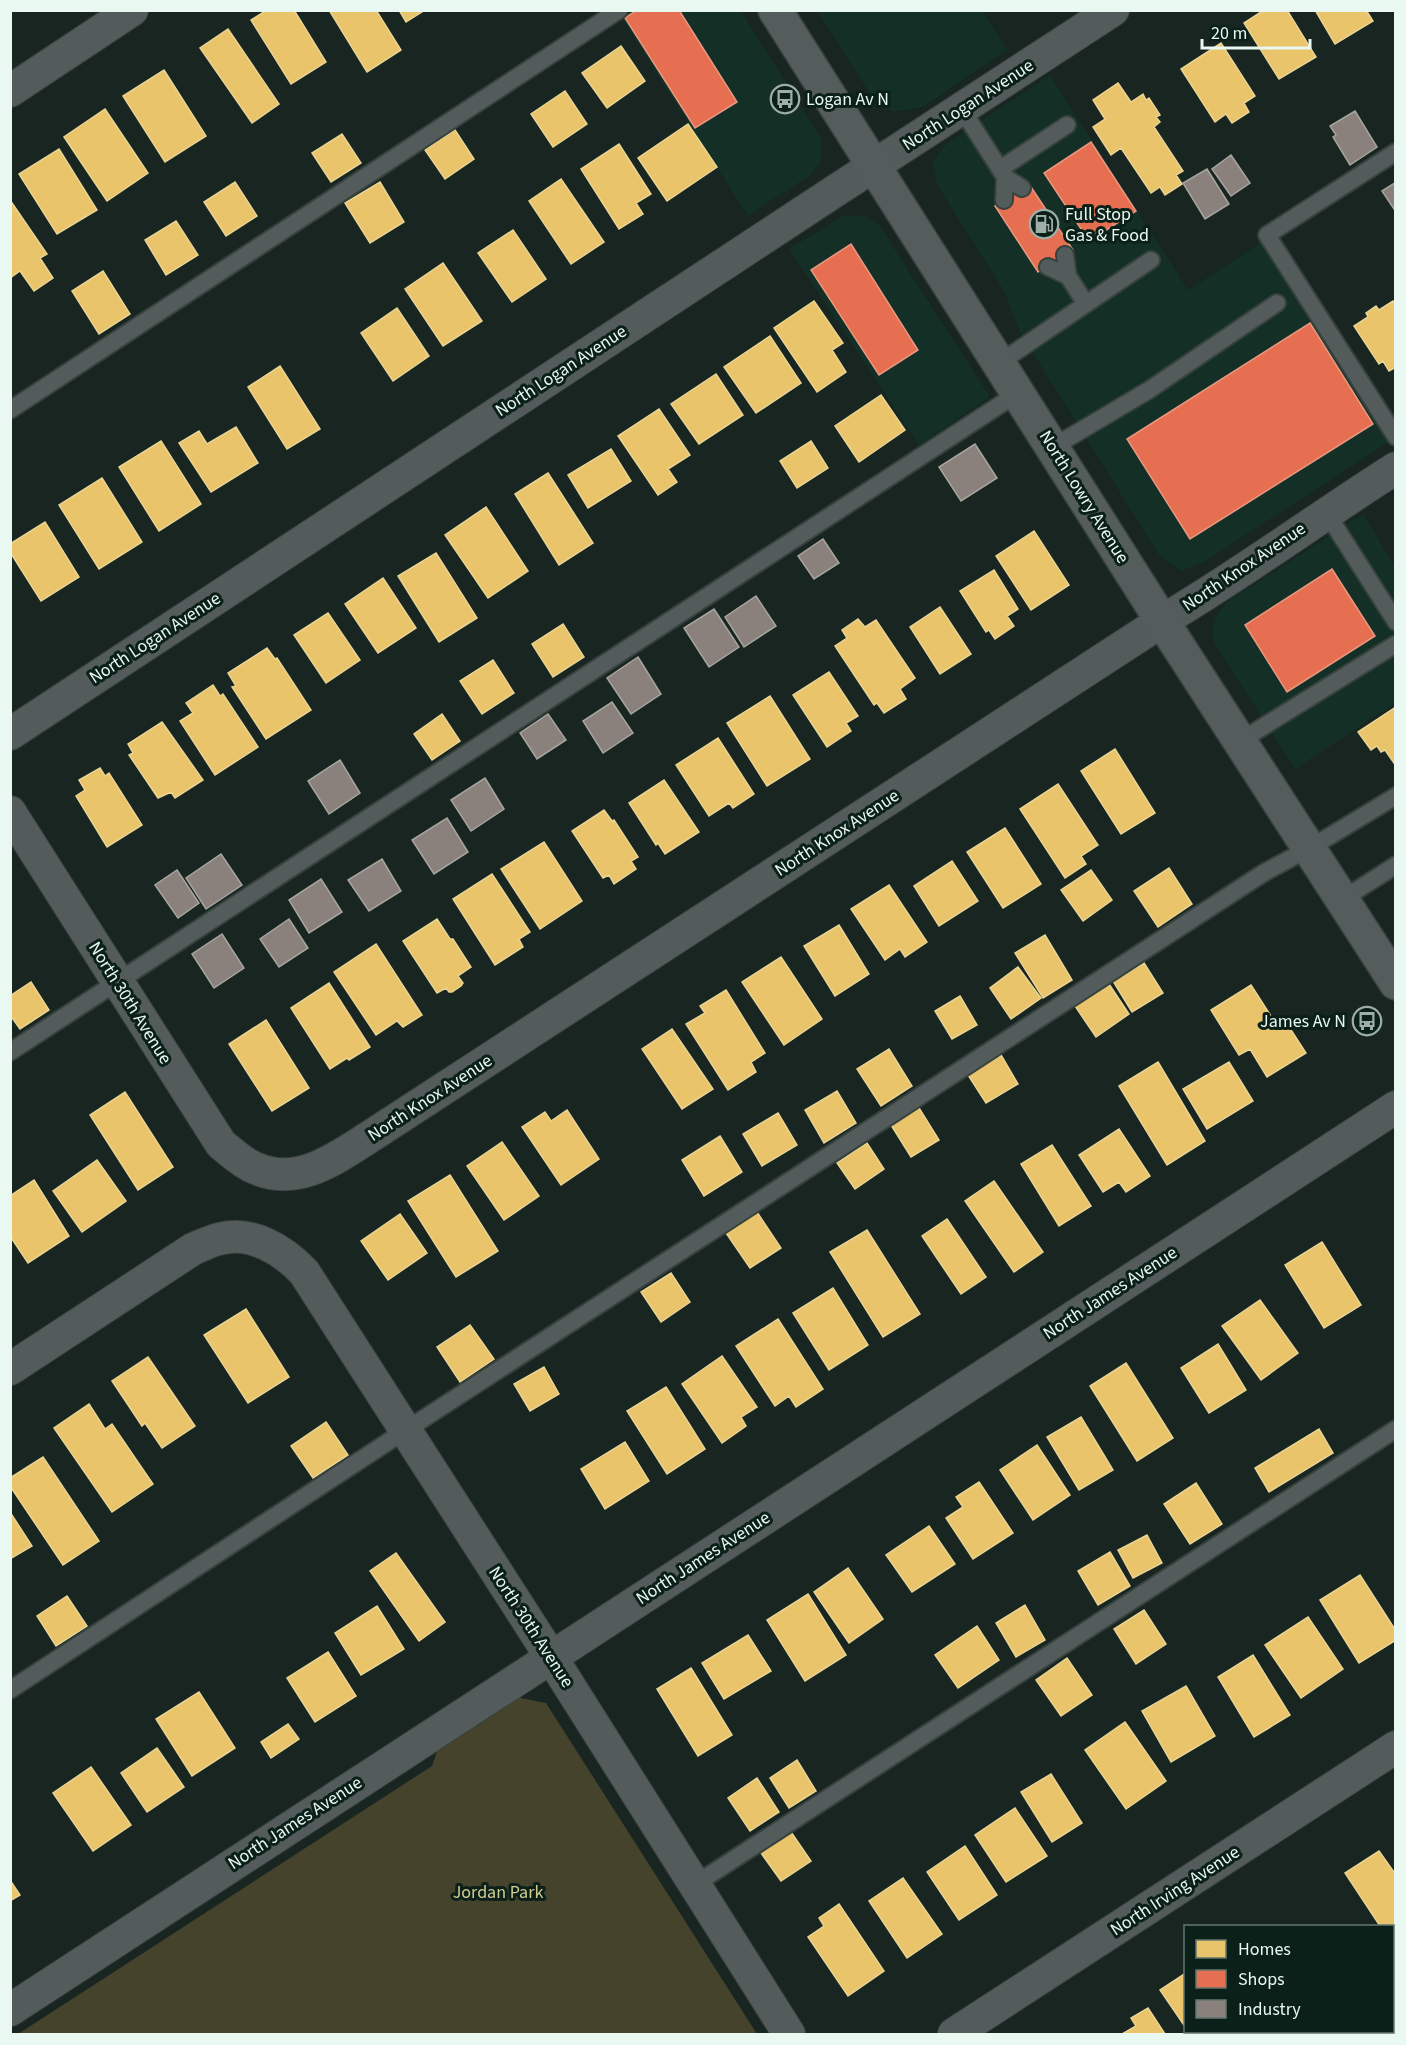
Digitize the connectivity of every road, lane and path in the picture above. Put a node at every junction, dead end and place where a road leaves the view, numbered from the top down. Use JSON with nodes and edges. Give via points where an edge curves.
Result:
{"nodes":[{"id":1,"x":132,"y":10,"type":"edge"},
{"id":2,"x":619,"y":10,"type":"edge"},
{"id":3,"x":775,"y":10,"type":"edge"},
{"id":4,"x":1113,"y":10,"type":"edge"},
{"id":5,"x":10,"y":91,"type":"edge"},
{"id":6,"x":962,"y":108,"type":"junction"},
{"id":7,"x":1067,"y":125,"type":"dead end"},
{"id":8,"x":1395,"y":152,"type":"edge"},
{"id":9,"x":874,"y":165,"type":"junction"},
{"id":10,"x":1003,"y":173,"type":"junction"},
{"id":11,"x":1023,"y":188,"type":"dead end"},
{"id":12,"x":1004,"y":200,"type":"dead end"},
{"id":13,"x":1065,"y":255,"type":"dead end"},
{"id":14,"x":1151,"y":260,"type":"dead end"},
{"id":15,"x":1048,"y":267,"type":"dead end"},
{"id":16,"x":1068,"y":276,"type":"junction"},
{"id":17,"x":1277,"y":303,"type":"dead end"},
{"id":18,"x":1086,"y":304,"type":"junction"},
{"id":19,"x":999,"y":363,"type":"junction"},
{"id":20,"x":1018,"y":393,"type":"junction"},
{"id":21,"x":10,"y":410,"type":"edge"},
{"id":22,"x":1395,"y":437,"type":"edge"},
{"id":23,"x":1053,"y":447,"type":"junction"},
{"id":24,"x":1395,"y":468,"type":"edge"},
{"id":25,"x":1326,"y":512,"type":"junction"},
{"id":26,"x":1162,"y":621,"type":"junction"},
{"id":27,"x":1395,"y":622,"type":"edge"},
{"id":28,"x":1395,"y":644,"type":"edge"},
{"id":29,"x":10,"y":734,"type":"edge"},
{"id":30,"x":1240,"y":741,"type":"junction"},
{"id":31,"x":1395,"y":796,"type":"edge"},
{"id":32,"x":10,"y":812,"type":"edge"},
{"id":33,"x":1310,"y":848,"type":"junction"},
{"id":34,"x":1395,"y":865,"type":"edge"},
{"id":35,"x":1343,"y":899,"type":"junction"},
{"id":36,"x":117,"y":982,"type":"junction"},
{"id":37,"x":1395,"y":983,"type":"edge"},
{"id":38,"x":10,"y":1052,"type":"edge"},
{"id":39,"x":1395,"y":1107,"type":"edge"},
{"id":40,"x":269,"y":1173,"type":"joint"},
{"id":41,"x":10,"y":1369,"type":"edge"},
{"id":42,"x":1395,"y":1429,"type":"edge"},
{"id":43,"x":406,"y":1430,"type":"junction"},
{"id":44,"x":551,"y":1657,"type":"junction"},
{"id":45,"x":10,"y":1690,"type":"edge"},
{"id":46,"x":1395,"y":1747,"type":"edge"},
{"id":47,"x":694,"y":1885,"type":"junction"},
{"id":48,"x":10,"y":2010,"type":"edge"},
{"id":49,"x":789,"y":2034,"type":"edge"},
{"id":50,"x":954,"y":2034,"type":"edge"}],
"edges":[{"from":1,"to":5,"type":"street"},
{"from":2,"to":21,"type":"lane"},
{"from":3,"to":9,"type":"main road","name":"North Lowry Avenue"},
{"from":4,"to":6,"type":"street","name":"North Logan Avenue"},
{"from":6,"to":9,"type":"street","name":"North Logan Avenue"},
{"from":6,"to":10,"type":"lane"},
{"from":7,"to":10,"type":"lane"},
{"from":8,"to":22,"type":"lane","via":[[1267,235]]},
{"from":9,"to":19,"type":"main road","name":"North Lowry Avenue"},
{"from":9,"to":29,"type":"street","name":"North Logan Avenue"},
{"from":10,"to":11,"type":"lane"},
{"from":10,"to":12,"type":"lane"},
{"from":13,"to":16,"type":"lane"},
{"from":14,"to":18,"type":"lane"},
{"from":15,"to":16,"type":"lane"},
{"from":16,"to":18,"type":"lane"},
{"from":17,"to":23,"type":"lane","via":[[1149,390]]},
{"from":18,"to":19,"type":"lane"},
{"from":19,"to":20,"type":"main road","name":"North Lowry Avenue"},
{"from":20,"to":23,"type":"main road","name":"North Lowry Avenue"},
{"from":20,"to":36,"type":"lane"},
{"from":23,"to":26,"type":"main road","name":"North Lowry Avenue"},
{"from":24,"to":25,"type":"street","name":"North Knox Avenue"},
{"from":25,"to":26,"type":"street","name":"North Knox Avenue"},
{"from":25,"to":27,"type":"lane"},
{"from":26,"to":30,"type":"main road","name":"North Lowry Avenue"},
{"from":26,"to":40,"type":"street","name":"North Knox Avenue","via":[[332,1160],[305,1173]]},
{"from":28,"to":30,"type":"lane"},
{"from":30,"to":33,"type":"main road","name":"North Lowry Avenue"},
{"from":31,"to":33,"type":"lane"},
{"from":32,"to":36,"type":"street","name":"North 30th Avenue"},
{"from":33,"to":35,"type":"main road","name":"North Lowry Avenue"},
{"from":33,"to":43,"type":"lane","via":[[1264,872]]},
{"from":34,"to":35,"type":"lane"},
{"from":35,"to":37,"type":"main road","name":"North Lowry Avenue"},
{"from":36,"to":38,"type":"lane"},
{"from":36,"to":40,"type":"street","name":"North 30th Avenue","via":[[221,1144],[249,1165]]},
{"from":39,"to":44,"type":"street","name":"North James Avenue"},
{"from":41,"to":43,"type":"street","name":"North 30th Avenue","via":[[193,1250],[226,1238],[254,1240],[292,1259],[304,1272]]},
{"from":42,"to":47,"type":"lane"},
{"from":43,"to":44,"type":"street","name":"North 30th Avenue"},
{"from":43,"to":45,"type":"lane"},
{"from":44,"to":47,"type":"street","name":"North 30th Avenue"},
{"from":44,"to":48,"type":"street","name":"North James Avenue"},
{"from":46,"to":50,"type":"street","name":"North Irving Avenue"},
{"from":47,"to":49,"type":"street","name":"North 30th Avenue"}]}
